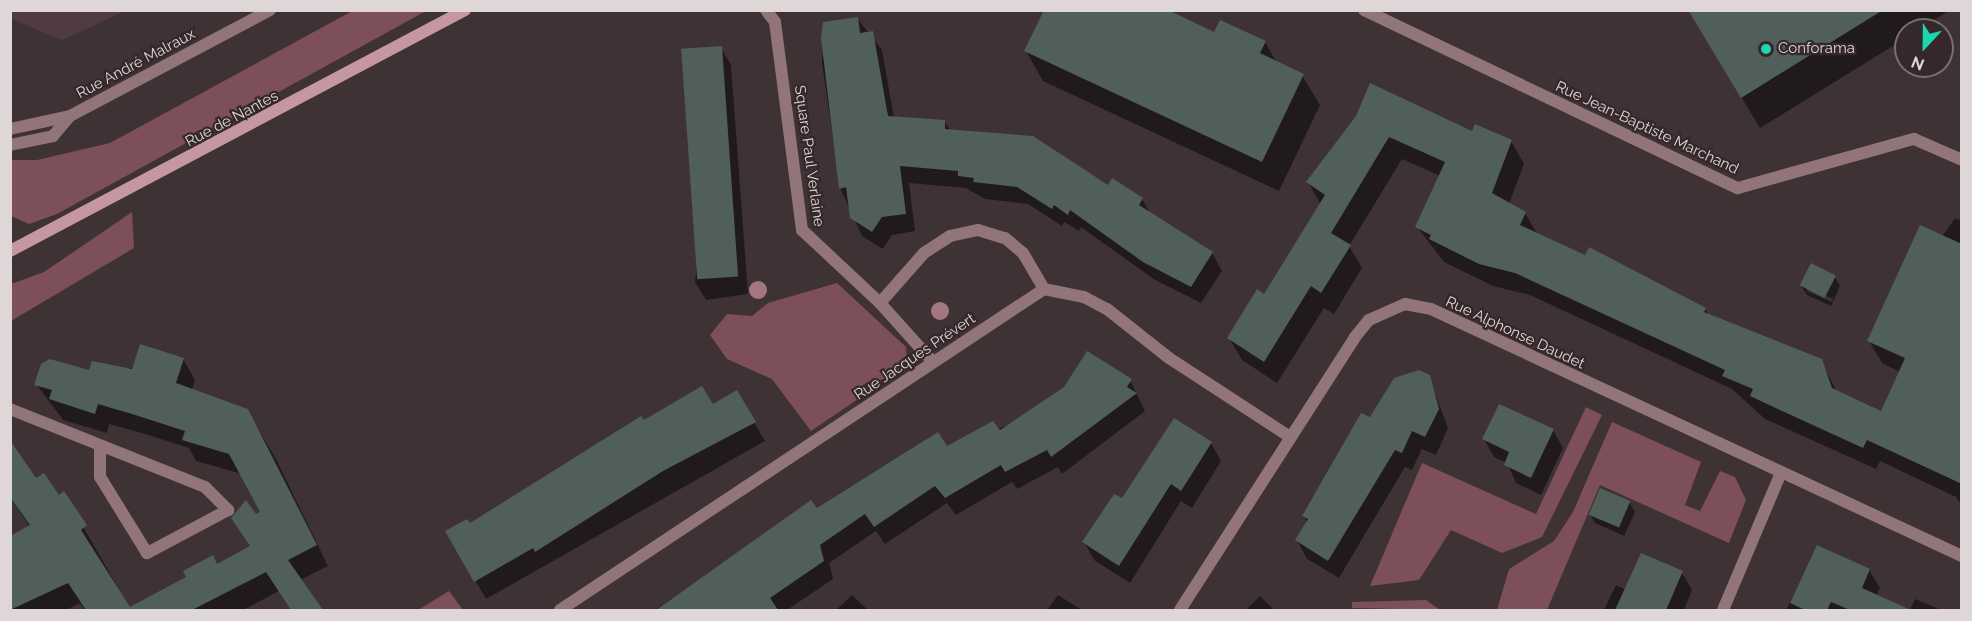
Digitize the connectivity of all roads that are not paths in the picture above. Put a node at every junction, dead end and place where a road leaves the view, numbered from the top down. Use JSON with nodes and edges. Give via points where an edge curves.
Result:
{"nodes":[{"id":1,"x":270,"y":10,"type":"edge"},
{"id":2,"x":465,"y":10,"type":"edge"},
{"id":3,"x":766,"y":10,"type":"edge"},
{"id":4,"x":1364,"y":10,"type":"edge"},
{"id":5,"x":70,"y":116,"type":"junction"},
{"id":6,"x":10,"y":129,"type":"edge"},
{"id":7,"x":10,"y":145,"type":"edge"},
{"id":8,"x":1962,"y":160,"type":"edge"},
{"id":9,"x":10,"y":251,"type":"edge"},
{"id":10,"x":1044,"y":289,"type":"junction"},
{"id":11,"x":880,"y":303,"type":"junction"},
{"id":12,"x":933,"y":362,"type":"junction"},
{"id":13,"x":10,"y":409,"type":"edge"},
{"id":14,"x":1290,"y":437,"type":"junction"},
{"id":15,"x":100,"y":448,"type":"junction"},
{"id":16,"x":1781,"y":473,"type":"junction"},
{"id":17,"x":1962,"y":556,"type":"edge"},
{"id":18,"x":560,"y":610,"type":"edge"},
{"id":19,"x":1180,"y":610,"type":"edge"},
{"id":20,"x":1723,"y":610,"type":"edge"}],
"edges":[{"from":1,"to":5,"type":"street","name":"Rue André Malraux"},
{"from":2,"to":9,"type":"main road","name":"Rue de Nantes"},
{"from":3,"to":11,"type":"street","name":"Square Paul Verlaine","via":[[775,22],[802,230]]},
{"from":4,"to":8,"type":"street","name":"Rue Jean-Baptiste Marchand","via":[[1738,188],[1914,139]]},
{"from":5,"to":6,"type":"street","name":"Rue André Malraux"},
{"from":5,"to":7,"type":"street","via":[[52,136]]},
{"from":10,"to":11,"type":"street","via":[[1023,253],[1005,238],[978,230],[950,236],[924,253]]},
{"from":10,"to":12,"type":"street","name":"Rue Jacques Prévert"},
{"from":10,"to":14,"type":"street","via":[[1084,297],[1107,309],[1169,358]]},
{"from":11,"to":12,"type":"street","name":"Square Paul Verlaine"},
{"from":12,"to":18,"type":"street","name":"Rue Jacques Prévert"},
{"from":13,"to":15,"type":"street"},
{"from":14,"to":16,"type":"street","name":"Rue Alphonse Daudet","via":[[1369,320],[1405,304],[1431,309]]},
{"from":14,"to":19,"type":"street","name":"Rue Alphonse Daudet"},
{"from":15,"to":15,"type":"street","via":[[205,487],[228,510],[147,553],[100,477]]},
{"from":16,"to":17,"type":"street","name":"Rue Alphonse Daudet"},
{"from":16,"to":20,"type":"street"}]}
